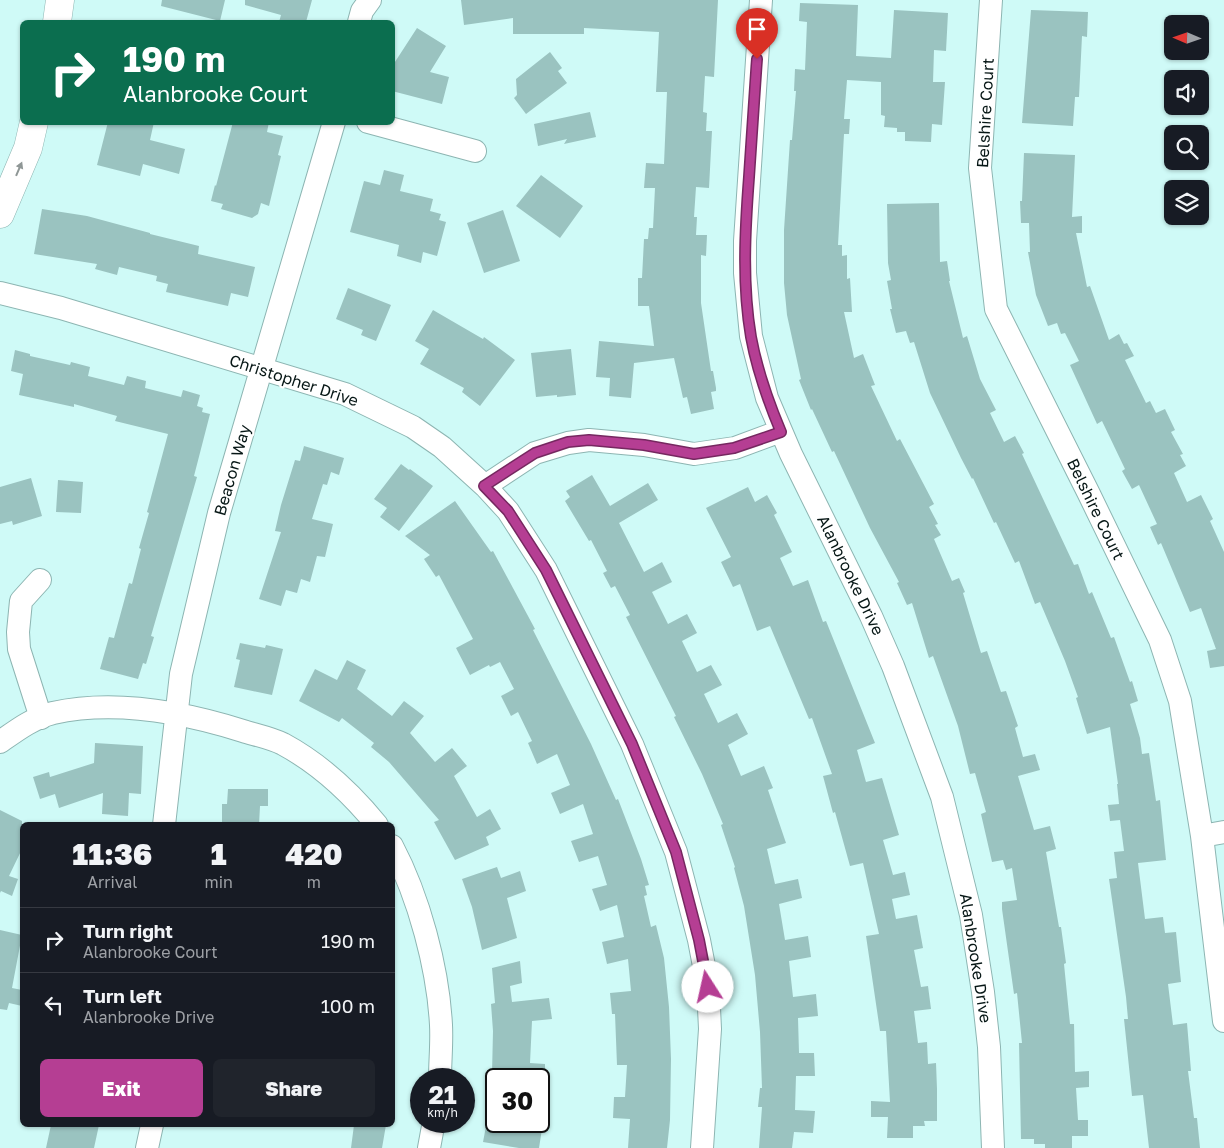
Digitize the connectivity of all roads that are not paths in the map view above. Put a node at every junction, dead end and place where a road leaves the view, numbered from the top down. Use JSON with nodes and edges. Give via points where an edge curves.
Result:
{"nodes":[{"id":1,"x":60,"y":0,"type":"edge"},
{"id":2,"x":370,"y":0,"type":"edge"},
{"id":3,"x":760,"y":0,"type":"edge"},
{"id":4,"x":991,"y":0,"type":"edge"},
{"id":5,"x":57,"y":20,"type":"edge"},
{"id":6,"x":360,"y":20,"type":"edge"},
{"id":7,"x":33,"y":125,"type":"edge"},
{"id":8,"x":333,"y":125,"type":"edge"},
{"id":9,"x":379,"y":125,"type":"edge"},
{"id":10,"x":475,"y":151,"type":"dead end"},
{"id":11,"x":0,"y":214,"type":"edge"},
{"id":12,"x":0,"y":293,"type":"edge"},
{"id":13,"x":261,"y":369,"type":"junction"},
{"id":14,"x":781,"y":432,"type":"junction"},
{"id":15,"x":484,"y":486,"type":"junction"},
{"id":16,"x":40,"y":580,"type":"dead end"},
{"id":17,"x":176,"y":714,"type":"junction"},
{"id":18,"x":41,"y":718,"type":"junction"},
{"id":19,"x":0,"y":742,"type":"edge"},
{"id":20,"x":164,"y":822,"type":"edge"},
{"id":21,"x":375,"y":822,"type":"edge"},
{"id":22,"x":1224,"y":832,"type":"edge"},
{"id":23,"x":1202,"y":836,"type":"junction"},
{"id":24,"x":395,"y":852,"type":"edge"},
{"id":25,"x":1224,"y":1021,"type":"edge"},
{"id":26,"x":440,"y":1068,"type":"edge"},
{"id":27,"x":152,"y":1127,"type":"edge"},
{"id":28,"x":432,"y":1133,"type":"edge"},
{"id":29,"x":147,"y":1148,"type":"edge"},
{"id":30,"x":429,"y":1148,"type":"edge"},
{"id":31,"x":702,"y":1148,"type":"edge"},
{"id":32,"x":993,"y":1148,"type":"edge"}],
"edges":[{"from":1,"to":5,"type":"main road"},
{"from":2,"to":6,"type":"street"},
{"from":3,"to":14,"type":"street","name":"Alanbrooke Drive","via":[[745,272],[751,336],[767,398]]},
{"from":4,"to":23,"type":"street","name":"Belshire Court","via":[[980,168],[996,309],[1160,640],[1180,700]]},
{"from":11,"to":7,"type":"main road","one_way":true,"via":[[28,148]]},
{"from":8,"to":13,"type":"street","name":"Beacon Way"},
{"from":9,"to":10,"type":"street"},
{"from":12,"to":13,"type":"street","name":"Christopher Drive","via":[[61,308]]},
{"from":13,"to":15,"type":"street","name":"Christopher Drive","via":[[344,394],[413,427],[442,447]]},
{"from":13,"to":17,"type":"street","name":"Beacon Way","via":[[219,513],[181,674]]},
{"from":14,"to":15,"type":"street","via":[[734,448],[694,454],[635,444],[589,440],[568,442],[535,453]]},
{"from":14,"to":32,"type":"street","name":"Alanbrooke Drive","via":[[872,616],[942,797],[971,915],[983,992]]},
{"from":15,"to":31,"type":"street","name":"Christopher Drive","via":[[508,511],[546,570],[632,744],[676,852],[708,987],[710,1029]]},
{"from":16,"to":18,"type":"street","via":[[21,601],[18,632],[19,648]]},
{"from":17,"to":18,"type":"street","via":[[104,707],[60,712]]},
{"from":17,"to":20,"type":"street","name":"Beacon Way"},
{"from":17,"to":21,"type":"street","via":[[205,719],[282,743],[314,763],[357,800]]},
{"from":18,"to":19,"type":"street","via":[[26,723]]},
{"from":22,"to":23,"type":"street"},
{"from":23,"to":25,"type":"street","name":"Belshire Court"},
{"from":24,"to":26,"type":"street","via":[[404,869],[435,972],[441,1025]]},
{"from":27,"to":29,"type":"street"},
{"from":28,"to":30,"type":"street"}]}
